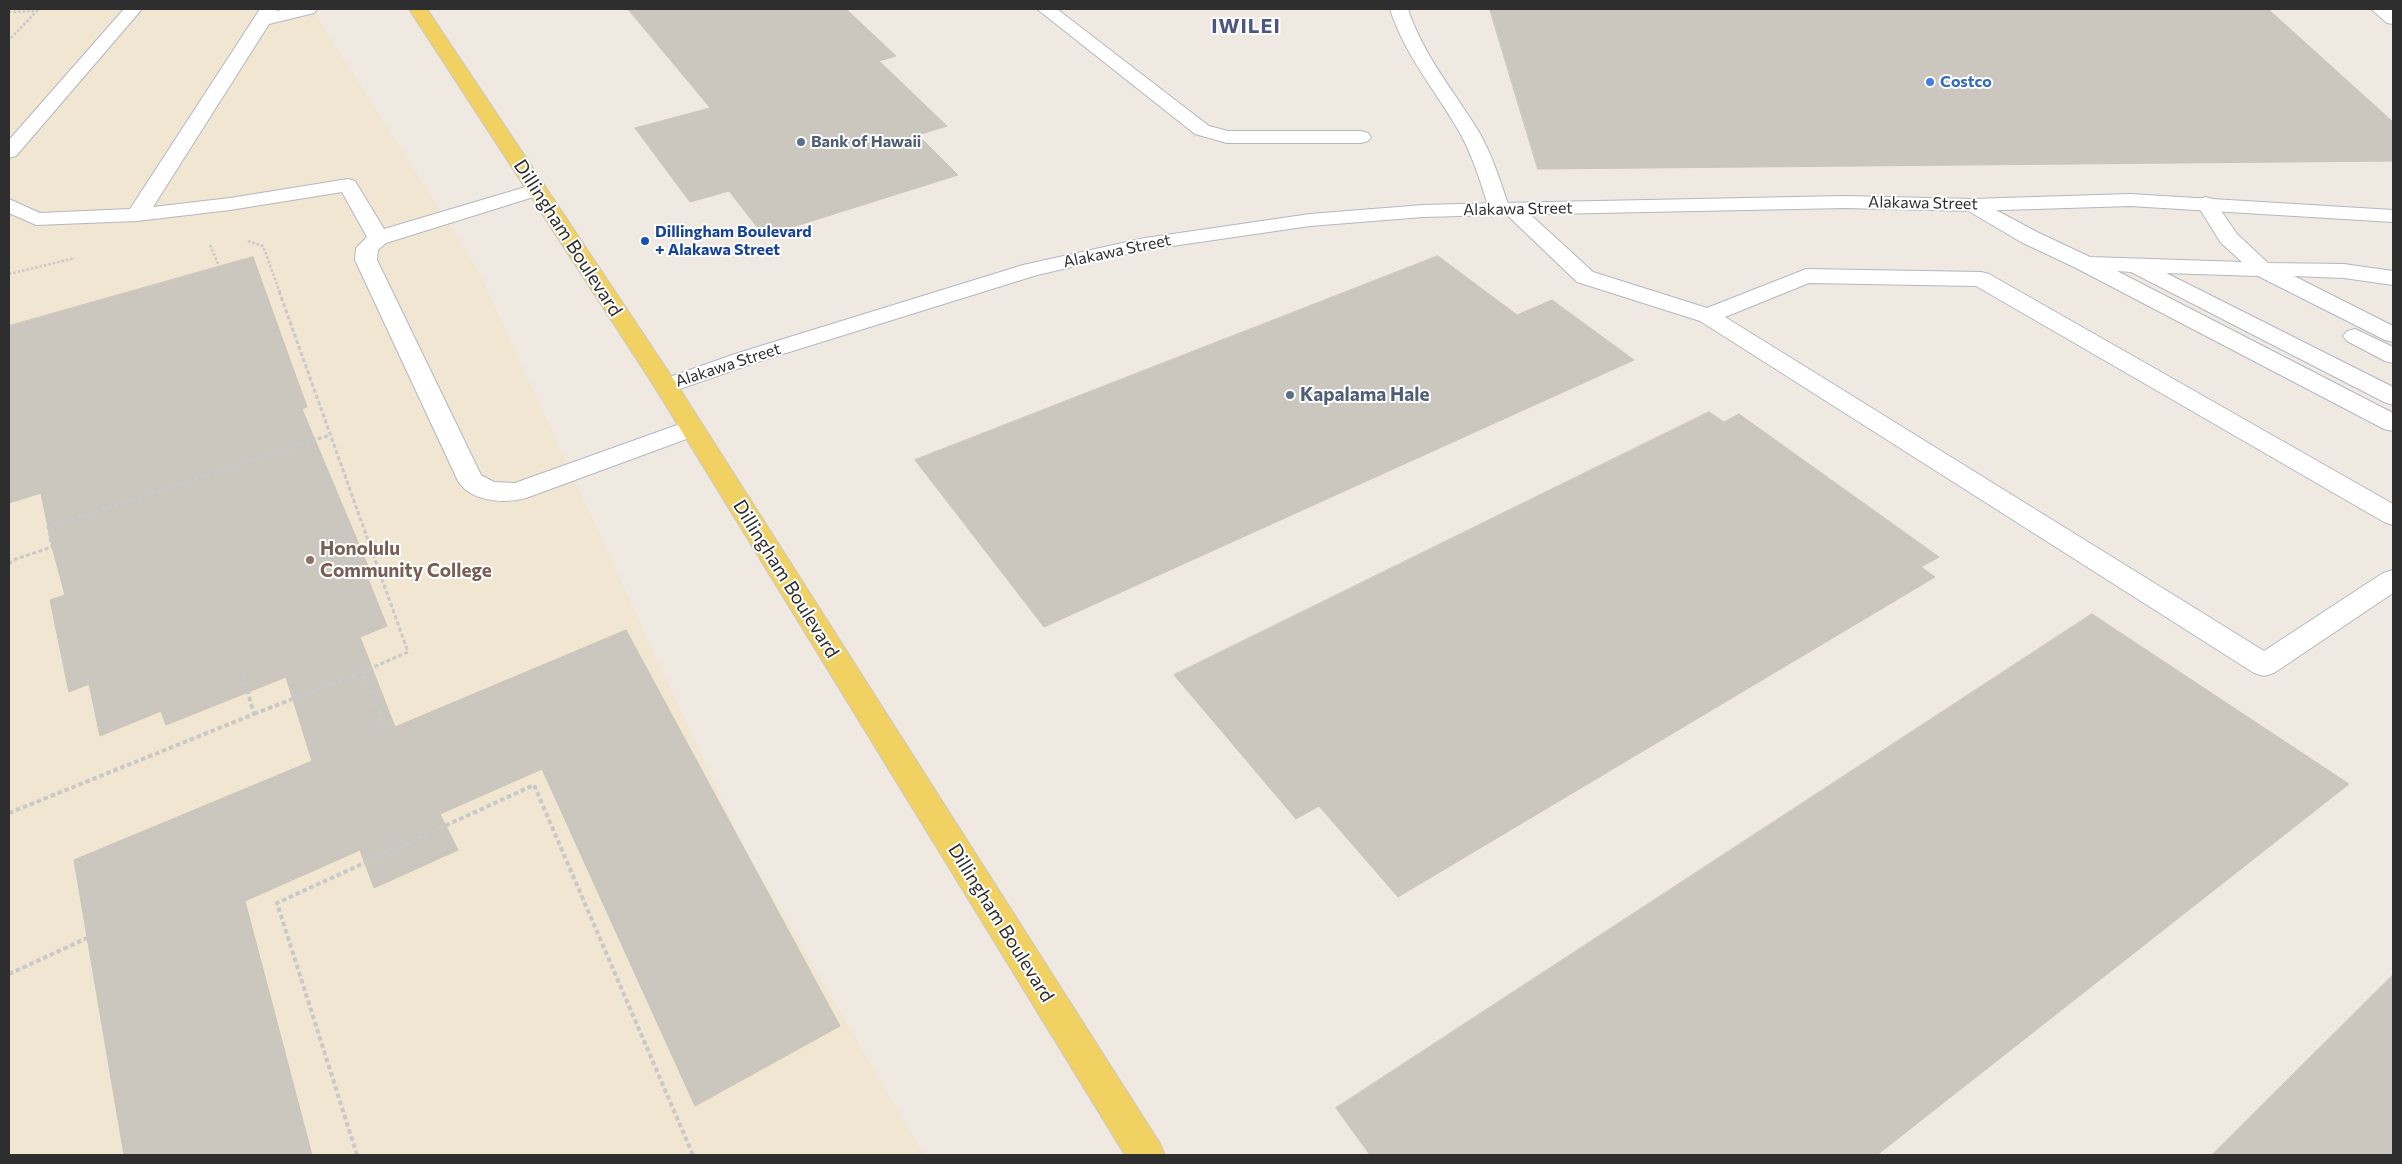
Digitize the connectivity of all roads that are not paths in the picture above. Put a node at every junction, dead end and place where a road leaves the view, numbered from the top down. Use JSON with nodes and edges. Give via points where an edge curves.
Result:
{"nodes":[{"id":1,"x":133,"y":9,"type":"edge"},
{"id":2,"x":308,"y":9,"type":"edge"},
{"id":3,"x":418,"y":9,"type":"edge"},
{"id":4,"x":1046,"y":9,"type":"edge"},
{"id":5,"x":1399,"y":9,"type":"edge"},
{"id":6,"x":2380,"y":9,"type":"edge"},
{"id":7,"x":265,"y":14,"type":"edge"},
{"id":8,"x":2393,"y":19,"type":"edge"},
{"id":9,"x":1361,"y":137,"type":"dead end"},
{"id":10,"x":9,"y":152,"type":"edge"},
{"id":11,"x":536,"y":190,"type":"junction"},
{"id":12,"x":2206,"y":203,"type":"junction"},
{"id":13,"x":9,"y":205,"type":"edge"},
{"id":14,"x":1972,"y":205,"type":"junction"},
{"id":15,"x":1506,"y":209,"type":"junction"},
{"id":16,"x":137,"y":215,"type":"junction"},
{"id":17,"x":2393,"y":216,"type":"edge"},
{"id":18,"x":378,"y":238,"type":"junction"},
{"id":19,"x":2082,"y":262,"type":"junction"},
{"id":20,"x":2135,"y":266,"type":"junction"},
{"id":21,"x":2172,"y":267,"type":"junction"},
{"id":22,"x":2220,"y":268,"type":"junction"},
{"id":23,"x":2262,"y":269,"type":"junction"},
{"id":24,"x":2303,"y":270,"type":"junction"},
{"id":25,"x":2344,"y":271,"type":"junction"},
{"id":26,"x":2393,"y":278,"type":"edge"},
{"id":27,"x":2393,"y":295,"type":"edge"},
{"id":28,"x":2393,"y":314,"type":"edge"},
{"id":29,"x":1708,"y":316,"type":"junction"},
{"id":30,"x":2393,"y":335,"type":"edge"},
{"id":31,"x":2393,"y":356,"type":"edge"},
{"id":32,"x":2393,"y":376,"type":"edge"},
{"id":33,"x":666,"y":386,"type":"junction"},
{"id":34,"x":2393,"y":397,"type":"edge"},
{"id":35,"x":2393,"y":423,"type":"edge"},
{"id":36,"x":692,"y":428,"type":"junction"},
{"id":37,"x":2393,"y":516,"type":"edge"},
{"id":38,"x":2393,"y":580,"type":"edge"},
{"id":39,"x":1146,"y":1155,"type":"edge"}],
"edges":[{"from":1,"to":10,"type":"main road"},
{"from":2,"to":7,"type":"main road"},
{"from":3,"to":11,"type":"main road","name":"Dillingham Boulevard"},
{"from":4,"to":9,"type":"main road","via":[[1202,130],[1242,138]]},
{"from":5,"to":15,"type":"main road","via":[[1404,30],[1471,135]]},
{"from":6,"to":8,"type":"main road"},
{"from":7,"to":16,"type":"main road"},
{"from":11,"to":18,"type":"main road"},
{"from":11,"to":33,"type":"main road","name":"Dillingham Boulevard"},
{"from":12,"to":14,"type":"main road","name":"Alakawa Street","via":[[2130,200]]},
{"from":12,"to":17,"type":"main road","name":"Alakawa Street"},
{"from":12,"to":23,"type":"main road","via":[[2229,238]]},
{"from":13,"to":16,"type":"main road","via":[[36,219]]},
{"from":14,"to":15,"type":"main road","name":"Alakawa Street","via":[[1845,202]]},
{"from":14,"to":19,"type":"main road"},
{"from":15,"to":29,"type":"main road","via":[[1586,277]]},
{"from":15,"to":33,"type":"main road","name":"Alakawa Street","via":[[1423,211],[1273,224],[1096,254],[1022,273]]},
{"from":16,"to":18,"type":"main road","via":[[348,185]]},
{"from":18,"to":36,"type":"main road","via":[[367,248],[366,260],[471,481],[489,491],[517,492]]},
{"from":19,"to":20,"type":"main road"},
{"from":19,"to":35,"type":"main road"},
{"from":20,"to":21,"type":"main road"},
{"from":20,"to":34,"type":"main road"},
{"from":21,"to":22,"type":"main road"},
{"from":21,"to":32,"type":"main road"},
{"from":22,"to":23,"type":"main road"},
{"from":22,"to":31,"type":"main road"},
{"from":23,"to":24,"type":"main road"},
{"from":23,"to":30,"type":"main road"},
{"from":24,"to":25,"type":"main road"},
{"from":24,"to":28,"type":"main road"},
{"from":25,"to":26,"type":"main road"},
{"from":25,"to":27,"type":"main road"},
{"from":29,"to":37,"type":"main road","via":[[1806,276],[1981,279]]},
{"from":29,"to":38,"type":"main road","via":[[2264,665]]},
{"from":33,"to":36,"type":"main road","name":"Dillingham Boulevard"},
{"from":36,"to":39,"type":"main road","name":"Dillingham Boulevard"}]}
